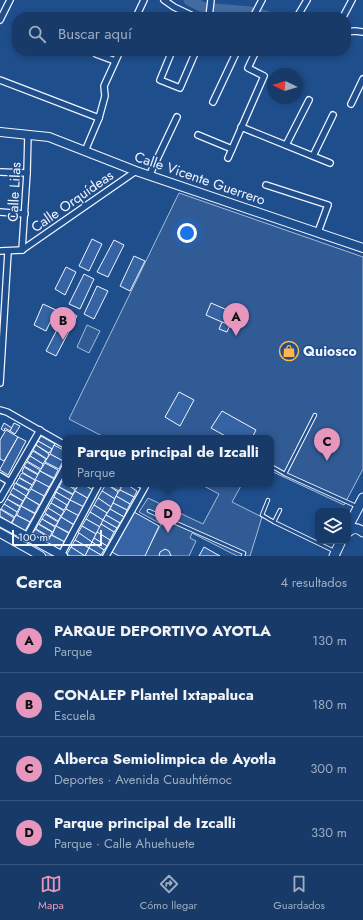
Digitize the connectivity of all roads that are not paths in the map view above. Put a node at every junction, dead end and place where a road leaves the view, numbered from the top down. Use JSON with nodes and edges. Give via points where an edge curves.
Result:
{"nodes":[{"id":1,"x":10,"y":0,"type":"edge"},
{"id":2,"x":144,"y":0,"type":"edge"},
{"id":3,"x":164,"y":0,"type":"edge"},
{"id":4,"x":211,"y":0,"type":"edge"},
{"id":5,"x":262,"y":0,"type":"edge"},
{"id":6,"x":307,"y":0,"type":"edge"},
{"id":7,"x":352,"y":0,"type":"edge"},
{"id":8,"x":138,"y":12,"type":"edge"},
{"id":9,"x":182,"y":12,"type":"edge"},
{"id":10,"x":210,"y":12,"type":"edge"},
{"id":11,"x":256,"y":12,"type":"edge"},
{"id":12,"x":301,"y":12,"type":"edge"},
{"id":13,"x":346,"y":12,"type":"edge"},
{"id":14,"x":0,"y":20,"type":"edge"},
{"id":15,"x":351,"y":31,"type":"edge"},
{"id":16,"x":363,"y":32,"type":"edge"},
{"id":17,"x":101,"y":56,"type":"edge"},
{"id":18,"x":118,"y":56,"type":"edge"},
{"id":19,"x":170,"y":56,"type":"edge"},
{"id":20,"x":194,"y":56,"type":"edge"},
{"id":21,"x":235,"y":56,"type":"edge"},
{"id":22,"x":254,"y":56,"type":"edge"},
{"id":23,"x":115,"y":61,"type":"junction"},
{"id":24,"x":363,"y":79,"type":"edge"},
{"id":25,"x":0,"y":80,"type":"edge"},
{"id":26,"x":308,"y":100,"type":"dead end"},
{"id":27,"x":213,"y":102,"type":"dead end"},
{"id":28,"x":351,"y":104,"type":"dead end"},
{"id":29,"x":333,"y":115,"type":"dead end"},
{"id":30,"x":177,"y":117,"type":"dead end"},
{"id":31,"x":99,"y":118,"type":"junction"},
{"id":32,"x":241,"y":127,"type":"junction"},
{"id":33,"x":0,"y":132,"type":"edge"},
{"id":34,"x":28,"y":134,"type":"junction"},
{"id":35,"x":198,"y":135,"type":"dead end"},
{"id":36,"x":286,"y":145,"type":"junction"},
{"id":37,"x":232,"y":149,"type":"junction"},
{"id":38,"x":85,"y":151,"type":"junction"},
{"id":39,"x":313,"y":156,"type":"junction"},
{"id":40,"x":228,"y":158,"type":"dead end"},
{"id":41,"x":330,"y":163,"type":"dead end"},
{"id":42,"x":136,"y":171,"type":"junction"},
{"id":43,"x":0,"y":172,"type":"edge"},
{"id":44,"x":27,"y":173,"type":"junction"},
{"id":45,"x":150,"y":174,"type":"junction"},
{"id":46,"x":266,"y":185,"type":"dead end"},
{"id":47,"x":0,"y":212,"type":"edge"},
{"id":48,"x":25,"y":214,"type":"junction"},
{"id":49,"x":318,"y":232,"type":"junction"},
{"id":50,"x":363,"y":248,"type":"edge"},
{"id":51,"x":22,"y":250,"type":"junction"},
{"id":52,"x":0,"y":251,"type":"edge"},
{"id":53,"x":8,"y":252,"type":"junction"},
{"id":54,"x":3,"y":292,"type":"edge"},
{"id":55,"x":2,"y":329,"type":"edge"},
{"id":56,"x":0,"y":370,"type":"edge"},
{"id":57,"x":0,"y":383,"type":"edge"},
{"id":58,"x":0,"y":410,"type":"edge"},
{"id":59,"x":315,"y":415,"type":"dead end"},
{"id":60,"x":40,"y":430,"type":"junction"},
{"id":61,"x":62,"y":443,"type":"edge"},
{"id":62,"x":274,"y":468,"type":"edge"},
{"id":63,"x":62,"y":472,"type":"edge"},
{"id":64,"x":285,"y":474,"type":"junction"},
{"id":65,"x":0,"y":476,"type":"edge"},
{"id":66,"x":10,"y":482,"type":"junction"},
{"id":67,"x":97,"y":487,"type":"edge"},
{"id":68,"x":141,"y":487,"type":"edge"},
{"id":69,"x":363,"y":498,"type":"edge"},
{"id":70,"x":0,"y":499,"type":"edge"},
{"id":71,"x":268,"y":500,"type":"dead end"},
{"id":72,"x":361,"y":508,"type":"edge"},
{"id":73,"x":280,"y":510,"type":"dead end"},
{"id":74,"x":149,"y":511,"type":"dead end"},
{"id":75,"x":0,"y":522,"type":"edge"},
{"id":76,"x":274,"y":522,"type":"junction"},
{"id":77,"x":351,"y":523,"type":"edge"},
{"id":78,"x":351,"y":529,"type":"edge"},
{"id":79,"x":363,"y":532,"type":"edge"},
{"id":80,"x":0,"y":533,"type":"edge"},
{"id":81,"x":27,"y":536,"type":"junction"},
{"id":82,"x":340,"y":544,"type":"edge"},
{"id":83,"x":335,"y":554,"type":"edge"},
{"id":84,"x":62,"y":555,"type":"edge"},
{"id":85,"x":41,"y":556,"type":"edge"},
{"id":86,"x":106,"y":556,"type":"edge"},
{"id":87,"x":243,"y":556,"type":"edge"}],
"edges":[{"from":1,"to":14,"type":"street"},
{"from":2,"to":8,"type":"street"},
{"from":3,"to":9,"type":"street"},
{"from":4,"to":10,"type":"street"},
{"from":5,"to":11,"type":"street"},
{"from":6,"to":12,"type":"street"},
{"from":7,"to":13,"type":"street"},
{"from":15,"to":16,"type":"street"},
{"from":17,"to":23,"type":"street"},
{"from":18,"to":23,"type":"street"},
{"from":19,"to":20,"type":"street","via":[[160,80],[180,88]]},
{"from":21,"to":27,"type":"street"},
{"from":22,"to":32,"type":"street","via":[[248,68],[264,76]]},
{"from":23,"to":31,"type":"street","via":[[104,86],[105,96]]},
{"from":24,"to":28,"type":"street"},
{"from":25,"to":31,"type":"street"},
{"from":26,"to":36,"type":"street"},
{"from":29,"to":39,"type":"street"},
{"from":30,"to":45,"type":"street"},
{"from":31,"to":38,"type":"street"},
{"from":32,"to":36,"type":"street"},
{"from":32,"to":37,"type":"street"},
{"from":33,"to":34,"type":"street","name":"Calle Vicente Guerrero"},
{"from":34,"to":38,"type":"street","name":"Calle Vicente Guerrero","via":[[49,137]]},
{"from":34,"to":44,"type":"street","name":"Calle Lilas"},
{"from":35,"to":37,"type":"street"},
{"from":36,"to":39,"type":"street"},
{"from":37,"to":40,"type":"street"},
{"from":38,"to":42,"type":"street","name":"Calle Vicente Guerrero"},
{"from":39,"to":41,"type":"street"},
{"from":42,"to":45,"type":"street","name":"Calle Vicente Guerrero"},
{"from":42,"to":51,"type":"street","name":"Calle Orquídeas"},
{"from":43,"to":44,"type":"street"},
{"from":44,"to":48,"type":"street","name":"Calle Lilas"},
{"from":45,"to":49,"type":"street","name":"Calle Vicente Guerrero"},
{"from":46,"to":49,"type":"street","via":[[328,205]]},
{"from":47,"to":48,"type":"street"},
{"from":48,"to":51,"type":"street","name":"Calle Lilas"},
{"from":49,"to":50,"type":"street","name":"Calle Vicente Guerrero"},
{"from":51,"to":53,"type":"street"},
{"from":52,"to":53,"type":"street"},
{"from":53,"to":54,"type":"street"},
{"from":54,"to":55,"type":"street"},
{"from":55,"to":56,"type":"street"},
{"from":56,"to":57,"type":"street"},
{"from":58,"to":60,"type":"street"},
{"from":59,"to":64,"type":"lane"},
{"from":60,"to":61,"type":"street"},
{"from":60,"to":66,"type":"street"},
{"from":62,"to":64,"type":"lane"},
{"from":63,"to":81,"type":"street"},
{"from":64,"to":72,"type":"lane"},
{"from":65,"to":66,"type":"street"},
{"from":66,"to":70,"type":"street"},
{"from":67,"to":84,"type":"street"},
{"from":68,"to":86,"type":"street"},
{"from":69,"to":72,"type":"main road"},
{"from":71,"to":76,"type":"lane","via":[[262,515]]},
{"from":72,"to":77,"type":"main road"},
{"from":73,"to":76,"type":"lane"},
{"from":74,"to":87,"type":"lane","via":[[244,553]]},
{"from":75,"to":81,"type":"street"},
{"from":76,"to":83,"type":"lane"},
{"from":78,"to":79,"type":"main road"},
{"from":80,"to":85,"type":"street"},
{"from":81,"to":84,"type":"street"},
{"from":82,"to":83,"type":"main road"}]}
